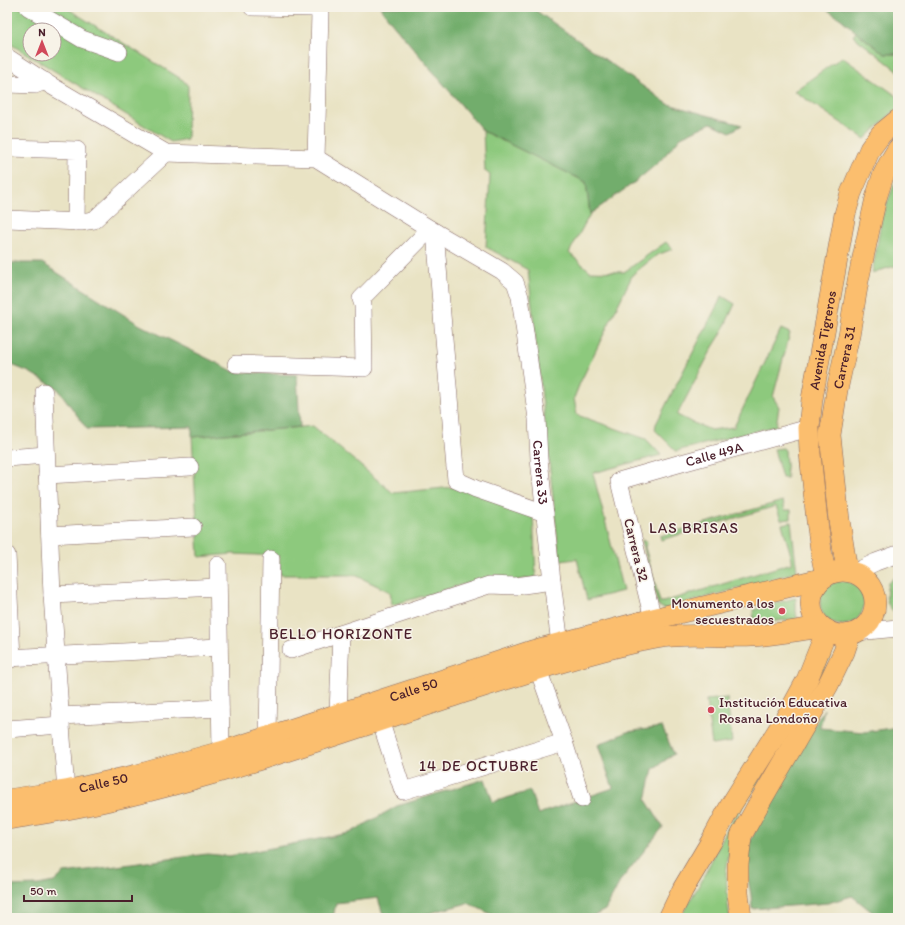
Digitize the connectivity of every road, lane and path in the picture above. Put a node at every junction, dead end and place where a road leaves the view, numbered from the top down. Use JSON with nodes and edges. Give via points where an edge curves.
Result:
{"nodes":[{"id":1,"x":28,"y":7,"type":"edge"},
{"id":2,"x":252,"y":7,"type":"edge"},
{"id":3,"x":119,"y":52,"type":"dead end"},
{"id":4,"x":7,"y":57,"type":"edge"},
{"id":5,"x":44,"y":81,"type":"junction"},
{"id":6,"x":7,"y":84,"type":"edge"},
{"id":7,"x":898,"y":120,"type":"edge"},
{"id":8,"x":7,"y":148,"type":"edge"},
{"id":9,"x":898,"y":150,"type":"edge"},
{"id":10,"x":166,"y":153,"type":"junction"},
{"id":11,"x":316,"y":158,"type":"junction"},
{"id":12,"x":7,"y":219,"type":"edge"},
{"id":13,"x":76,"y":222,"type":"junction"},
{"id":14,"x":433,"y":230,"type":"junction"},
{"id":15,"x":236,"y":364,"type":"dead end"},
{"id":16,"x":44,"y":392,"type":"dead end"},
{"id":17,"x":810,"y":428,"type":"junction"},
{"id":18,"x":46,"y":455,"type":"junction"},
{"id":19,"x":7,"y":458,"type":"edge"},
{"id":20,"x":190,"y":467,"type":"dead end"},
{"id":21,"x":47,"y":475,"type":"junction"},
{"id":22,"x":619,"y":481,"type":"joint"},
{"id":23,"x":545,"y":513,"type":"junction"},
{"id":24,"x":193,"y":527,"type":"dead end"},
{"id":25,"x":50,"y":535,"type":"junction"},
{"id":26,"x":898,"y":554,"type":"edge"},
{"id":27,"x":7,"y":555,"type":"edge"},
{"id":28,"x":271,"y":559,"type":"dead end"},
{"id":29,"x":218,"y":565,"type":"dead end"},
{"id":30,"x":850,"y":572,"type":"junction"},
{"id":31,"x":824,"y":577,"type":"junction"},
{"id":32,"x":552,"y":581,"type":"junction"},
{"id":33,"x":218,"y":587,"type":"junction"},
{"id":34,"x":52,"y":595,"type":"junction"},
{"id":35,"x":644,"y":628,"type":"junction"},
{"id":36,"x":824,"y":628,"type":"junction"},
{"id":37,"x":898,"y":628,"type":"edge"},
{"id":38,"x":791,"y":632,"type":"junction"},
{"id":39,"x":853,"y":633,"type":"junction"},
{"id":40,"x":341,"y":634,"type":"junction"},
{"id":41,"x":219,"y":647,"type":"junction"},
{"id":42,"x":291,"y":650,"type":"dead end"},
{"id":43,"x":568,"y":651,"type":"junction"},
{"id":44,"x":818,"y":652,"type":"junction"},
{"id":45,"x":57,"y":655,"type":"junction"},
{"id":46,"x":9,"y":659,"type":"edge"},
{"id":47,"x":538,"y":669,"type":"junction"},
{"id":48,"x":220,"y":708,"type":"junction"},
{"id":49,"x":338,"y":714,"type":"junction"},
{"id":50,"x":60,"y":720,"type":"junction"},
{"id":51,"x":380,"y":720,"type":"junction"},
{"id":52,"x":7,"y":729,"type":"edge"},
{"id":53,"x":268,"y":737,"type":"junction"},
{"id":54,"x":564,"y":742,"type":"junction"},
{"id":55,"x":221,"y":752,"type":"junction"},
{"id":56,"x":582,"y":799,"type":"dead end"},
{"id":57,"x":7,"y":800,"type":"edge"},
{"id":58,"x":68,"y":800,"type":"junction"},
{"id":59,"x":7,"y":819,"type":"edge"},
{"id":60,"x":683,"y":889,"type":"junction"},
{"id":61,"x":654,"y":918,"type":"edge"},
{"id":62,"x":669,"y":918,"type":"edge"},
{"id":63,"x":741,"y":918,"type":"edge"}],
"edges":[{"from":1,"to":3,"type":"street","via":[[82,39]]},
{"from":2,"to":11,"type":"street","via":[[312,8],[320,13]]},
{"from":4,"to":5,"type":"street"},
{"from":5,"to":6,"type":"street","via":[[35,85]]},
{"from":5,"to":10,"type":"street"},
{"from":7,"to":17,"type":"main road","name":"Avenida Tigreros","via":[[881,134],[870,149],[851,193],[833,277],[812,399]]},
{"from":8,"to":13,"type":"street","via":[[77,150]]},
{"from":9,"to":30,"type":"main road","name":"Carrera 31","via":[[883,176],[875,204],[831,422],[831,451],[839,520]]},
{"from":10,"to":11,"type":"street"},
{"from":10,"to":13,"type":"street","via":[[94,220]]},
{"from":11,"to":14,"type":"street"},
{"from":12,"to":13,"type":"street"},
{"from":14,"to":15,"type":"street","via":[[362,299],[364,368]]},
{"from":14,"to":23,"type":"street","name":"Carrera 33","via":[[502,270],[515,282],[520,297],[537,419]]},
{"from":14,"to":23,"type":"street","via":[[456,480]]},
{"from":16,"to":18,"type":"street"},
{"from":17,"to":22,"type":"street","name":"Calle 49A"},
{"from":17,"to":31,"type":"main road","name":"Avenida Tigreros","via":[[810,453]]},
{"from":18,"to":19,"type":"street"},
{"from":18,"to":21,"type":"street"},
{"from":20,"to":21,"type":"street"},
{"from":21,"to":25,"type":"street"},
{"from":22,"to":35,"type":"street","name":"Carrera 32"},
{"from":23,"to":32,"type":"street","name":"Carrera 33"},
{"from":24,"to":25,"type":"street"},
{"from":25,"to":34,"type":"street"},
{"from":26,"to":30,"type":"street"},
{"from":27,"to":46,"type":"street"},
{"from":28,"to":53,"type":"street"},
{"from":29,"to":33,"type":"street"},
{"from":30,"to":31,"type":"main road","via":[[840,571]]},
{"from":30,"to":39,"type":"main road","via":[[860,576],[870,585],[874,598],[874,612],[871,618]]},
{"from":31,"to":35,"type":"main road","name":"Calle 50"},
{"from":31,"to":36,"type":"main road","via":[[817,583],[812,594],[811,606],[814,617]]},
{"from":32,"to":40,"type":"street","via":[[516,586],[489,585]]},
{"from":32,"to":43,"type":"street","name":"Carrera 33"},
{"from":33,"to":34,"type":"street"},
{"from":33,"to":41,"type":"street"},
{"from":34,"to":45,"type":"street"},
{"from":35,"to":38,"type":"main road","name":"Calle 50","via":[[672,636],[751,636]]},
{"from":35,"to":43,"type":"main road","name":"Calle 50"},
{"from":36,"to":38,"type":"main road","name":"Calle 50"},
{"from":36,"to":39,"type":"main road","via":[[838,634]]},
{"from":36,"to":44,"type":"main road"},
{"from":37,"to":39,"type":"street"},
{"from":38,"to":44,"type":"main road","via":[[813,638]]},
{"from":39,"to":63,"type":"main road","via":[[828,685],[741,836],[738,894]]},
{"from":40,"to":42,"type":"street"},
{"from":40,"to":49,"type":"street"},
{"from":41,"to":45,"type":"street"},
{"from":41,"to":48,"type":"street"},
{"from":43,"to":47,"type":"main road","name":"Calle 50"},
{"from":43,"to":49,"type":"main road","name":"Calle 50","via":[[519,655]]},
{"from":44,"to":60,"type":"main road","via":[[807,680],[789,713],[731,805]]},
{"from":45,"to":46,"type":"street"},
{"from":45,"to":50,"type":"street"},
{"from":47,"to":51,"type":"main road","name":"Calle 50"},
{"from":47,"to":54,"type":"street"},
{"from":48,"to":50,"type":"street"},
{"from":48,"to":55,"type":"street"},
{"from":49,"to":53,"type":"main road","name":"Calle 50"},
{"from":50,"to":52,"type":"street"},
{"from":50,"to":58,"type":"street"},
{"from":51,"to":54,"type":"street","via":[[404,791]]},
{"from":51,"to":58,"type":"main road","name":"Calle 50","via":[[217,772],[141,793]]},
{"from":53,"to":55,"type":"main road","name":"Calle 50"},
{"from":54,"to":56,"type":"street"},
{"from":55,"to":58,"type":"main road","name":"Calle 50","via":[[138,775]]},
{"from":57,"to":58,"type":"main road","name":"Calle 50"},
{"from":58,"to":59,"type":"main road","name":"Calle 50"},
{"from":60,"to":61,"type":"main road"},
{"from":60,"to":62,"type":"main road"}]}
